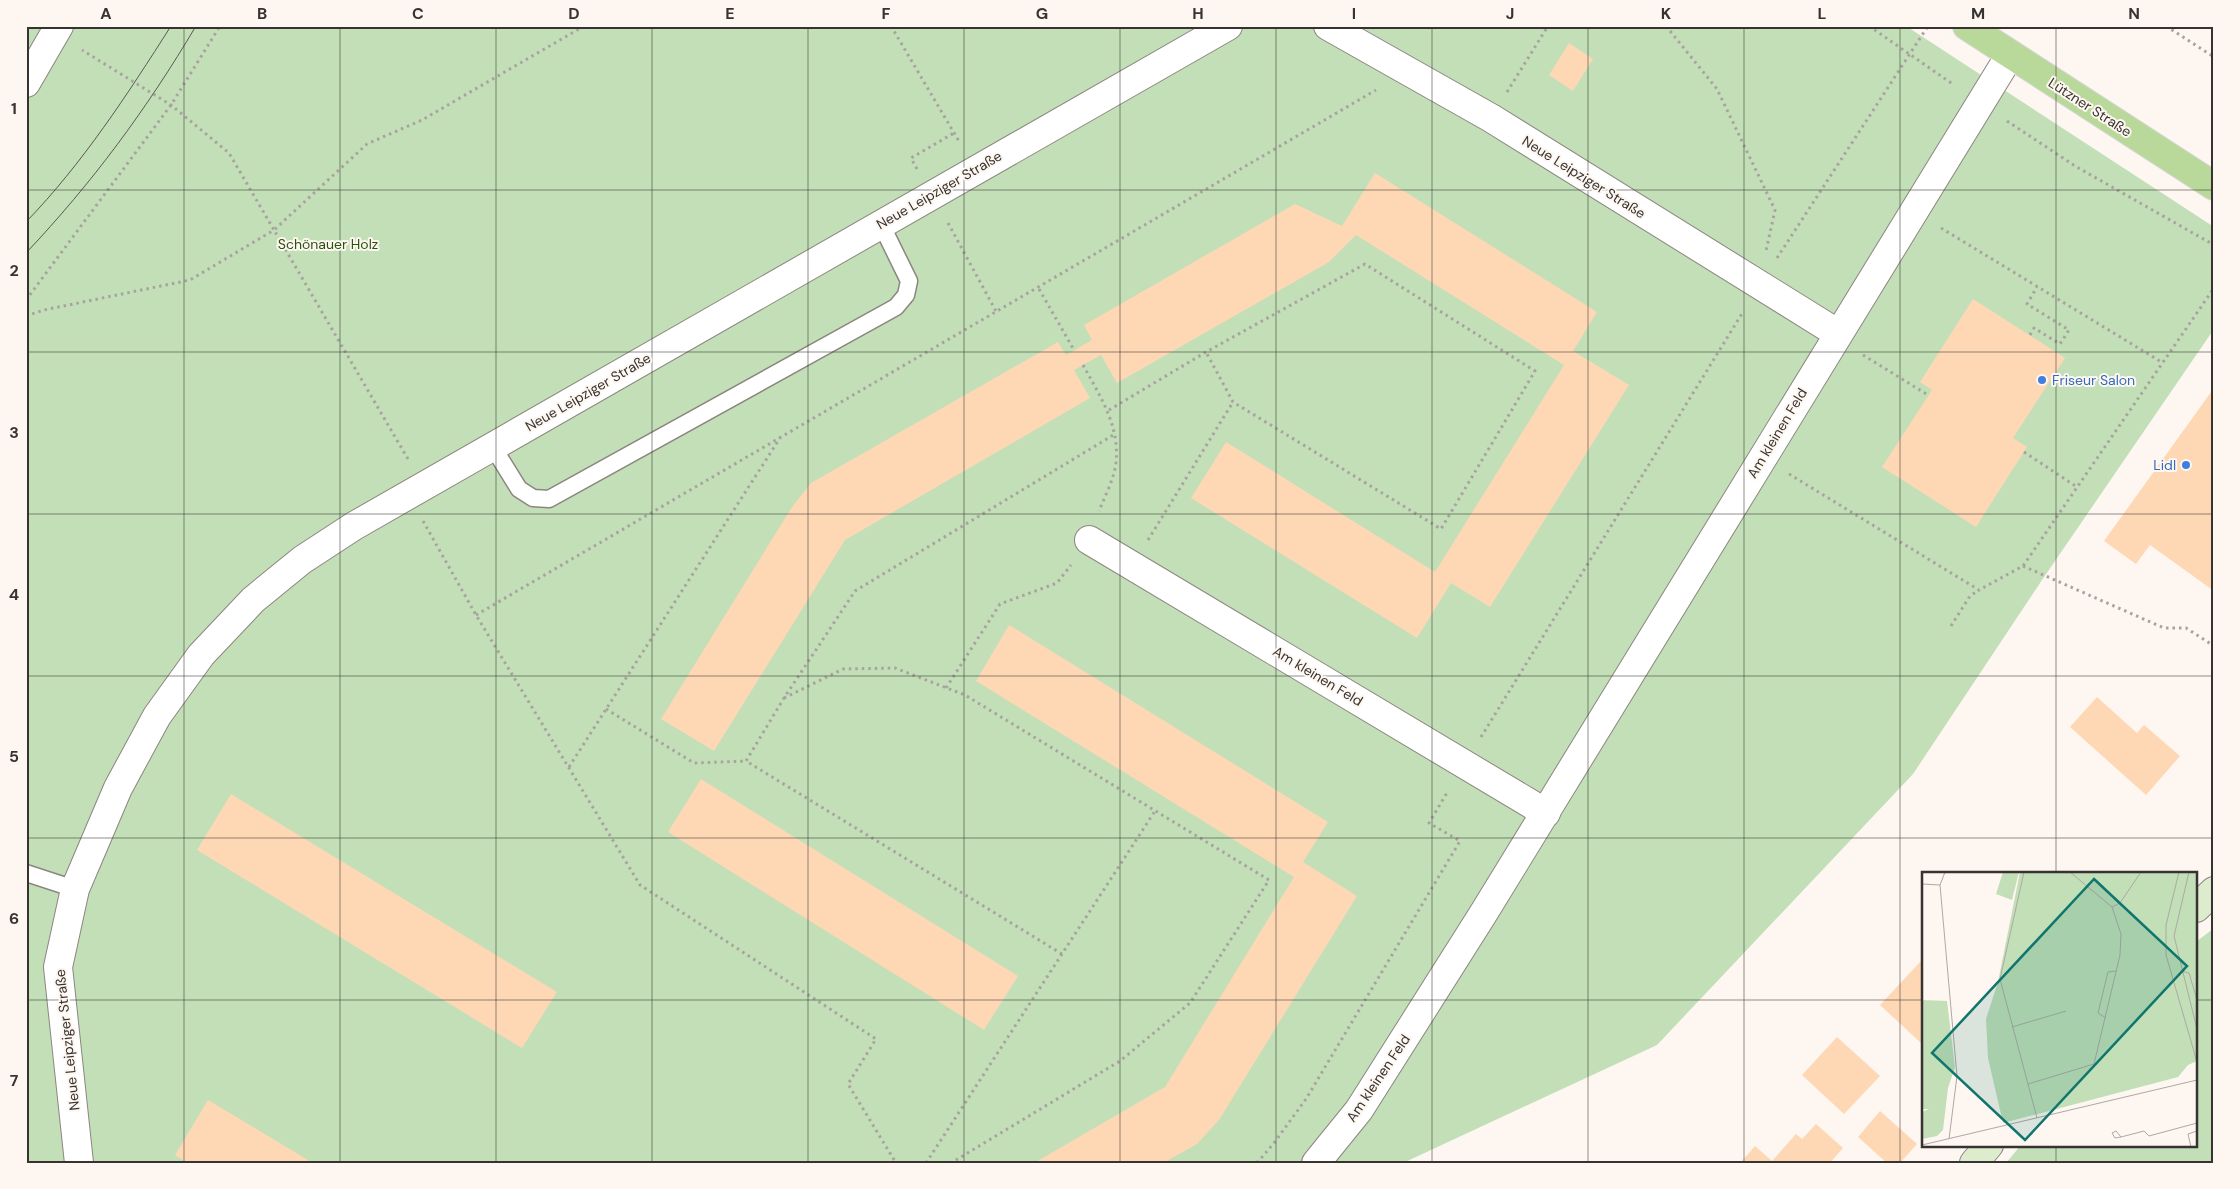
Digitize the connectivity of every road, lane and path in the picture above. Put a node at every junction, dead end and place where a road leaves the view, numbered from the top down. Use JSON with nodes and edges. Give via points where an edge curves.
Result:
{"nodes":[{"id":1,"x":220,"y":26,"type":"edge"},
{"id":2,"x":584,"y":26,"type":"edge"},
{"id":3,"x":891,"y":26,"type":"edge"},
{"id":4,"x":1228,"y":26,"type":"edge"},
{"id":5,"x":1328,"y":26,"type":"edge"},
{"id":6,"x":1548,"y":26,"type":"edge"},
{"id":7,"x":1666,"y":26,"type":"edge"},
{"id":8,"x":1869,"y":26,"type":"edge"},
{"id":9,"x":1928,"y":26,"type":"edge"},
{"id":10,"x":1967,"y":26,"type":"edge"},
{"id":11,"x":2166,"y":26,"type":"edge"},
{"id":12,"x":57,"y":30,"type":"edge"},
{"id":13,"x":1909,"y":54,"type":"junction"},
{"id":14,"x":2010,"y":55,"type":"junction"},
{"id":15,"x":2214,"y":57,"type":"edge"},
{"id":16,"x":1409,"y":71,"type":"junction"},
{"id":17,"x":26,"y":83,"type":"edge"},
{"id":18,"x":1980,"y":102,"type":"junction"},
{"id":19,"x":171,"y":105,"type":"junction"},
{"id":20,"x":1491,"y":118,"type":"junction"},
{"id":21,"x":954,"y":133,"type":"junction"},
{"id":22,"x":976,"y":170,"type":"junction"},
{"id":23,"x":920,"y":174,"type":"dead end"},
{"id":24,"x":2214,"y":186,"type":"edge"},
{"id":25,"x":1913,"y":211,"type":"junction"},
{"id":26,"x":944,"y":216,"type":"dead end"},
{"id":27,"x":880,"y":224,"type":"junction"},
{"id":28,"x":274,"y":230,"type":"junction"},
{"id":29,"x":2214,"y":245,"type":"edge"},
{"id":30,"x":1759,"y":285,"type":"junction"},
{"id":31,"x":2037,"y":287,"type":"junction"},
{"id":32,"x":2214,"y":288,"type":"edge"},
{"id":33,"x":1039,"y":289,"type":"junction"},
{"id":34,"x":26,"y":300,"type":"edge"},
{"id":35,"x":997,"y":313,"type":"junction"},
{"id":36,"x":26,"y":316,"type":"edge"},
{"id":37,"x":1836,"y":335,"type":"junction"},
{"id":38,"x":2030,"y":335,"type":"dead end"},
{"id":39,"x":1074,"y":350,"type":"dead end"},
{"id":40,"x":1206,"y":352,"type":"junction"},
{"id":41,"x":2163,"y":362,"type":"junction"},
{"id":42,"x":1083,"y":365,"type":"dead end"},
{"id":43,"x":1928,"y":395,"type":"dead end"},
{"id":44,"x":1233,"y":402,"type":"junction"},
{"id":45,"x":1109,"y":410,"type":"junction"},
{"id":46,"x":1115,"y":434,"type":"junction"},
{"id":47,"x":780,"y":437,"type":"junction"},
{"id":48,"x":493,"y":446,"type":"junction"},
{"id":49,"x":2024,"y":452,"type":"dead end"},
{"id":50,"x":1762,"y":458,"type":"junction"},
{"id":51,"x":2078,"y":487,"type":"junction"},
{"id":52,"x":416,"y":491,"type":"junction"},
{"id":53,"x":1089,"y":540,"type":"junction"},
{"id":54,"x":1132,"y":566,"type":"junction"},
{"id":55,"x":2023,"y":566,"type":"junction"},
{"id":56,"x":1979,"y":590,"type":"junction"},
{"id":57,"x":476,"y":615,"type":"junction"},
{"id":58,"x":1950,"y":626,"type":"dead end"},
{"id":59,"x":2214,"y":646,"type":"edge"},
{"id":60,"x":946,"y":688,"type":"junction"},
{"id":61,"x":784,"y":698,"type":"junction"},
{"id":62,"x":606,"y":709,"type":"junction"},
{"id":63,"x":746,"y":761,"type":"junction"},
{"id":64,"x":1465,"y":764,"type":"junction"},
{"id":65,"x":569,"y":766,"type":"junction"},
{"id":66,"x":1155,"y":811,"type":"junction"},
{"id":67,"x":1546,"y":813,"type":"junction"},
{"id":68,"x":26,"y":873,"type":"edge"},
{"id":69,"x":75,"y":889,"type":"junction"},
{"id":70,"x":2214,"y":891,"type":"edge"},
{"id":71,"x":2198,"y":906,"type":"edge"},
{"id":72,"x":1062,"y":954,"type":"junction"},
{"id":73,"x":1988,"y":1146,"type":"edge"},
{"id":74,"x":79,"y":1163,"type":"edge"},
{"id":75,"x":896,"y":1163,"type":"edge"},
{"id":76,"x":926,"y":1163,"type":"edge"},
{"id":77,"x":951,"y":1163,"type":"edge"},
{"id":78,"x":1257,"y":1163,"type":"edge"},
{"id":79,"x":1316,"y":1163,"type":"edge"},
{"id":80,"x":1974,"y":1163,"type":"edge"}],
"edges":[{"from":1,"to":19,"type":"path"},
{"from":2,"to":28,"type":"path","via":[[422,120],[366,144]]},
{"from":3,"to":21,"type":"path"},
{"from":4,"to":22,"type":"street","name":"Neue Leipziger Straße"},
{"from":5,"to":16,"type":"street","name":"Neue Leipziger Straße"},
{"from":6,"to":20,"type":"path"},
{"from":7,"to":30,"type":"path","via":[[1717,89],[1775,210]]},
{"from":8,"to":13,"type":"path"},
{"from":9,"to":13,"type":"path"},
{"from":10,"to":14,"type":"main road","name":"Lützner Straße"},
{"from":11,"to":15,"type":"path"},
{"from":12,"to":17,"type":"street"},
{"from":12,"to":19,"type":"path"},
{"from":13,"to":18,"type":"path"},
{"from":13,"to":30,"type":"path"},
{"from":14,"to":18,"type":"street","name":"Am kleinen Feld"},
{"from":14,"to":24,"type":"main road","name":"Lützner Straße"},
{"from":16,"to":20,"type":"street","name":"Neue Leipziger Straße"},
{"from":16,"to":33,"type":"path"},
{"from":18,"to":25,"type":"street","name":"Am kleinen Feld"},
{"from":18,"to":29,"type":"path","via":[[2075,166]]},
{"from":19,"to":28,"type":"path","via":[[229,153]]},
{"from":19,"to":34,"type":"path"},
{"from":20,"to":30,"type":"street","name":"Neue Leipziger Straße"},
{"from":21,"to":22,"type":"path"},
{"from":21,"to":23,"type":"path","via":[[911,158]]},
{"from":22,"to":27,"type":"street","name":"Neue Leipziger Straße"},
{"from":25,"to":31,"type":"path"},
{"from":25,"to":37,"type":"street","name":"Am kleinen Feld"},
{"from":26,"to":35,"type":"path"},
{"from":27,"to":48,"type":"street","name":"Neue Leipziger Straße"},
{"from":27,"to":48,"type":"lane","via":[[909,281],[906,295],[896,307],[549,500],[533,498],[519,489]]},
{"from":28,"to":36,"type":"path","via":[[190,280]]},
{"from":28,"to":52,"type":"path"},
{"from":30,"to":37,"type":"street","name":"Neue Leipziger Straße"},
{"from":30,"to":64,"type":"path"},
{"from":31,"to":38,"type":"path","via":[[2027,304],[2069,330],[2060,344],[2034,328]]},
{"from":31,"to":41,"type":"path"},
{"from":32,"to":41,"type":"path"},
{"from":33,"to":35,"type":"path"},
{"from":33,"to":39,"type":"path"},
{"from":35,"to":47,"type":"path"},
{"from":37,"to":43,"type":"path"},
{"from":37,"to":50,"type":"street","name":"Am kleinen Feld"},
{"from":40,"to":44,"type":"path"},
{"from":40,"to":44,"type":"path","via":[[1365,264],[1535,371],[1441,529]]},
{"from":40,"to":45,"type":"path"},
{"from":41,"to":51,"type":"path"},
{"from":42,"to":45,"type":"path"},
{"from":44,"to":54,"type":"path"},
{"from":45,"to":46,"type":"path"},
{"from":46,"to":53,"type":"path","via":[[1116,464]]},
{"from":46,"to":61,"type":"path","via":[[855,592]]},
{"from":47,"to":57,"type":"path"},
{"from":47,"to":62,"type":"path"},
{"from":48,"to":52,"type":"street","name":"Neue Leipziger Straße"},
{"from":49,"to":51,"type":"path"},
{"from":50,"to":56,"type":"path"},
{"from":50,"to":67,"type":"street","name":"Am kleinen Feld"},
{"from":51,"to":55,"type":"path"},
{"from":52,"to":57,"type":"path"},
{"from":52,"to":69,"type":"street","name":"Neue Leipziger Straße","via":[[302,560],[254,600],[201,655],[157,716],[118,788]]},
{"from":53,"to":54,"type":"street","name":"Am kleinen Feld"},
{"from":53,"to":60,"type":"path","via":[[1057,583],[1000,604]]},
{"from":54,"to":64,"type":"street","name":"Am kleinen Feld"},
{"from":55,"to":56,"type":"path"},
{"from":55,"to":59,"type":"path","via":[[2164,628],[2186,628]]},
{"from":56,"to":58,"type":"path","via":[[1970,596]]},
{"from":57,"to":65,"type":"path"},
{"from":60,"to":61,"type":"path","via":[[895,668],[843,669]]},
{"from":60,"to":66,"type":"path","via":[[965,695]]},
{"from":61,"to":63,"type":"path"},
{"from":62,"to":63,"type":"path","via":[[694,763]]},
{"from":62,"to":65,"type":"path"},
{"from":63,"to":72,"type":"path"},
{"from":64,"to":67,"type":"street","name":"Am kleinen Feld"},
{"from":64,"to":78,"type":"path","via":[[1428,823],[1460,841],[1306,1099]]},
{"from":65,"to":75,"type":"path","via":[[640,885],[876,1039],[848,1084]]},
{"from":66,"to":72,"type":"path"},
{"from":66,"to":77,"type":"path","via":[[1269,880],[1190,1003],[1120,1061]]},
{"from":67,"to":79,"type":"street","name":"Am kleinen Feld","via":[[1359,1110]]},
{"from":68,"to":69,"type":"lane"},
{"from":69,"to":74,"type":"street","name":"Neue Leipziger Straße","via":[[58,967]]},
{"from":70,"to":71,"type":"street"},
{"from":72,"to":76,"type":"path"},
{"from":73,"to":80,"type":"street"}]}
